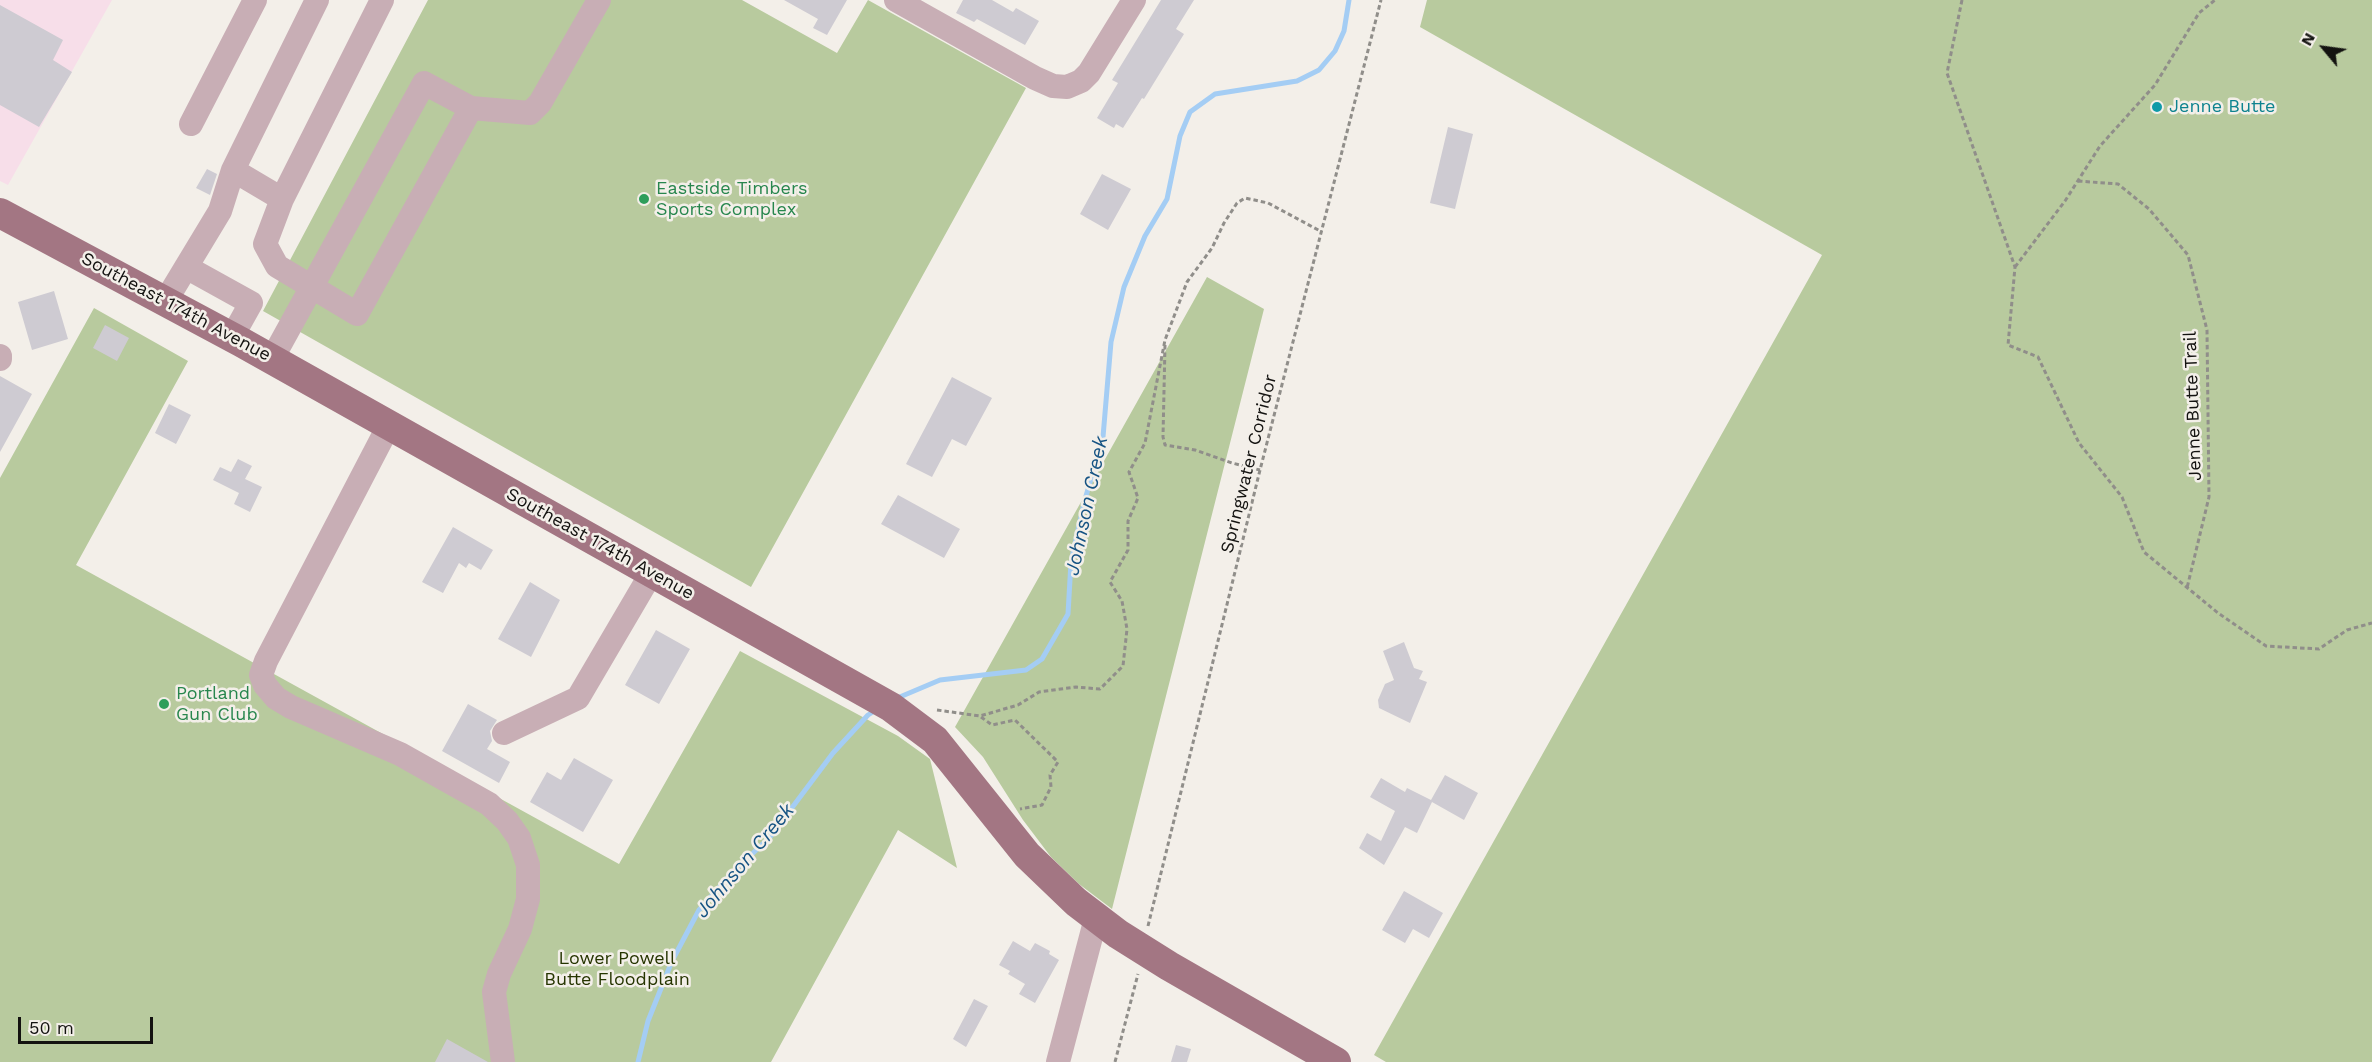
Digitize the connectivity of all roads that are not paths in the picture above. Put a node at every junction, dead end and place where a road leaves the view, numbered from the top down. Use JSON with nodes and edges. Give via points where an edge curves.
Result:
{"nodes":[{"id":1,"x":255,"y":0,"type":"edge"},
{"id":2,"x":317,"y":0,"type":"edge"},
{"id":3,"x":382,"y":0,"type":"edge"},
{"id":4,"x":599,"y":0,"type":"edge"},
{"id":5,"x":896,"y":0,"type":"edge"},
{"id":6,"x":1134,"y":0,"type":"edge"},
{"id":7,"x":471,"y":108,"type":"junction"},
{"id":8,"x":191,"y":124,"type":"dead end"},
{"id":9,"x":233,"y":170,"type":"junction"},
{"id":10,"x":282,"y":199,"type":"junction"},
{"id":11,"x":0,"y":213,"type":"edge"},
{"id":12,"x":186,"y":267,"type":"junction"},
{"id":13,"x":311,"y":288,"type":"junction"},
{"id":14,"x":165,"y":302,"type":"junction"},
{"id":15,"x":232,"y":337,"type":"junction"},
{"id":16,"x":272,"y":359,"type":"junction"},
{"id":17,"x":389,"y":425,"type":"junction"},
{"id":18,"x":652,"y":572,"type":"junction"},
{"id":19,"x":504,"y":733,"type":"dead end"},
{"id":20,"x":1096,"y":918,"type":"junction"},
{"id":21,"x":503,"y":1062,"type":"edge"},
{"id":22,"x":1058,"y":1062,"type":"edge"},
{"id":23,"x":1336,"y":1062,"type":"edge"}],
"edges":[{"from":1,"to":8,"type":"street"},
{"from":2,"to":9,"type":"street"},
{"from":3,"to":10,"type":"street"},
{"from":4,"to":7,"type":"street","via":[[540,103],[530,113]]},
{"from":5,"to":6,"type":"street","via":[[1035,78],[1067,87],[1089,73]]},
{"from":7,"to":13,"type":"street","via":[[424,83]]},
{"from":7,"to":13,"type":"street","via":[[357,314]]},
{"from":9,"to":10,"type":"street"},
{"from":9,"to":12,"type":"street","via":[[220,211]]},
{"from":10,"to":13,"type":"street","via":[[265,244],[277,266]]},
{"from":11,"to":14,"type":"main road","name":"Southeast 174th Avenue"},
{"from":12,"to":14,"type":"street"},
{"from":12,"to":15,"type":"street","via":[[250,303]]},
{"from":13,"to":16,"type":"street"},
{"from":14,"to":15,"type":"main road","name":"Southeast 174th Avenue"},
{"from":15,"to":16,"type":"main road","name":"Southeast 174th Avenue"},
{"from":16,"to":17,"type":"main road","name":"Southeast 174th Avenue"},
{"from":17,"to":18,"type":"main road","name":"Southeast 174th Avenue"},
{"from":17,"to":21,"type":"street","via":[[261,675],[276,699],[400,754],[489,804],[519,838],[528,865],[528,899],[494,992]]},
{"from":18,"to":19,"type":"street","via":[[578,698]]},
{"from":18,"to":20,"type":"main road","name":"Southeast 174th Avenue","via":[[913,721],[952,759],[1044,873]]},
{"from":20,"to":22,"type":"street"},
{"from":20,"to":23,"type":"main road","name":"Southeast 174th Avenue","via":[[1142,951]]}]}
